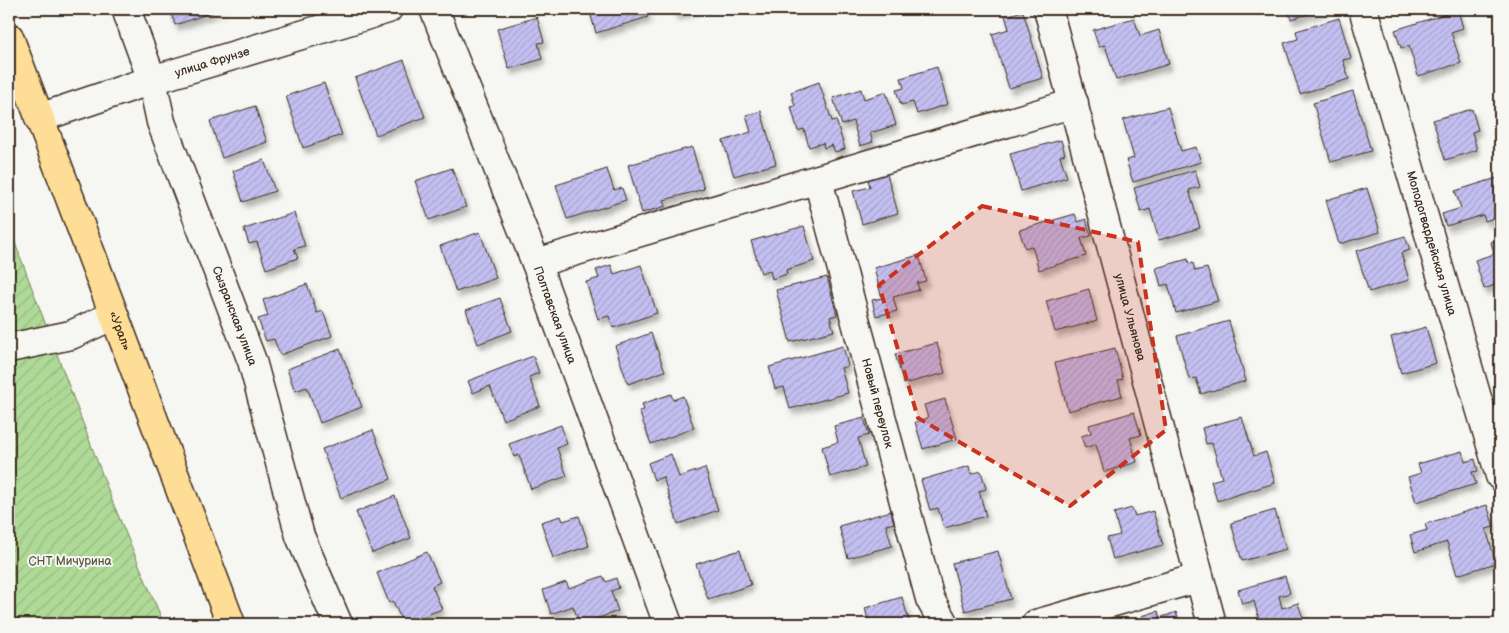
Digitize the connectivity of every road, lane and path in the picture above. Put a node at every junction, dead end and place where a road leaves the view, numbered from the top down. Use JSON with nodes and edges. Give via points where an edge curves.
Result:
{"nodes":[{"id":1,"x":126,"y":9,"type":"edge"},
{"id":2,"x":388,"y":9,"type":"edge"},
{"id":3,"x":434,"y":9,"type":"edge"},
{"id":4,"x":1048,"y":9,"type":"edge"},
{"id":5,"x":1363,"y":9,"type":"edge"},
{"id":6,"x":9,"y":37,"type":"edge"},
{"id":7,"x":152,"y":80,"type":"junction"},
{"id":8,"x":1074,"y":103,"type":"junction"},
{"id":9,"x":39,"y":118,"type":"junction"},
{"id":10,"x":818,"y":180,"type":"junction"},
{"id":11,"x":536,"y":263,"type":"junction"},
{"id":12,"x":114,"y":315,"type":"junction"},
{"id":13,"x":9,"y":348,"type":"edge"},
{"id":14,"x":1500,"y":476,"type":"edge"},
{"id":15,"x":1198,"y":578,"type":"junction"},
{"id":16,"x":231,"y":624,"type":"edge"},
{"id":17,"x":338,"y":624,"type":"edge"},
{"id":18,"x":668,"y":624,"type":"edge"},
{"id":19,"x":944,"y":624,"type":"edge"},
{"id":20,"x":1036,"y":624,"type":"edge"},
{"id":21,"x":1212,"y":624,"type":"edge"}],
"edges":[{"from":1,"to":7,"type":"street","name":"Сызранская улица"},
{"from":2,"to":7,"type":"street","name":"улица Фрунзе"},
{"from":3,"to":11,"type":"street","name":"Полтавская улица"},
{"from":4,"to":8,"type":"street","name":"улица Ульянова"},
{"from":5,"to":14,"type":"street","name":"Молодогвардейская улица"},
{"from":6,"to":9,"type":"highway","name":"«Урал»"},
{"from":7,"to":9,"type":"street","name":"улица Фрунзе"},
{"from":7,"to":17,"type":"street","name":"Сызранская улица","via":[[164,131],[252,361],[300,536]]},
{"from":8,"to":10,"type":"street"},
{"from":8,"to":15,"type":"street","name":"улица Ульянова"},
{"from":9,"to":12,"type":"highway","name":"«Урал»"},
{"from":10,"to":11,"type":"street"},
{"from":10,"to":19,"type":"street","name":"Новый переулок","via":[[930,599]]},
{"from":11,"to":18,"type":"street","name":"Полтавская улица"},
{"from":12,"to":13,"type":"street","via":[[71,334]]},
{"from":12,"to":16,"type":"highway","name":"«Урал»"},
{"from":15,"to":20,"type":"street"},
{"from":15,"to":21,"type":"street","name":"улица Ульянова"}]}
